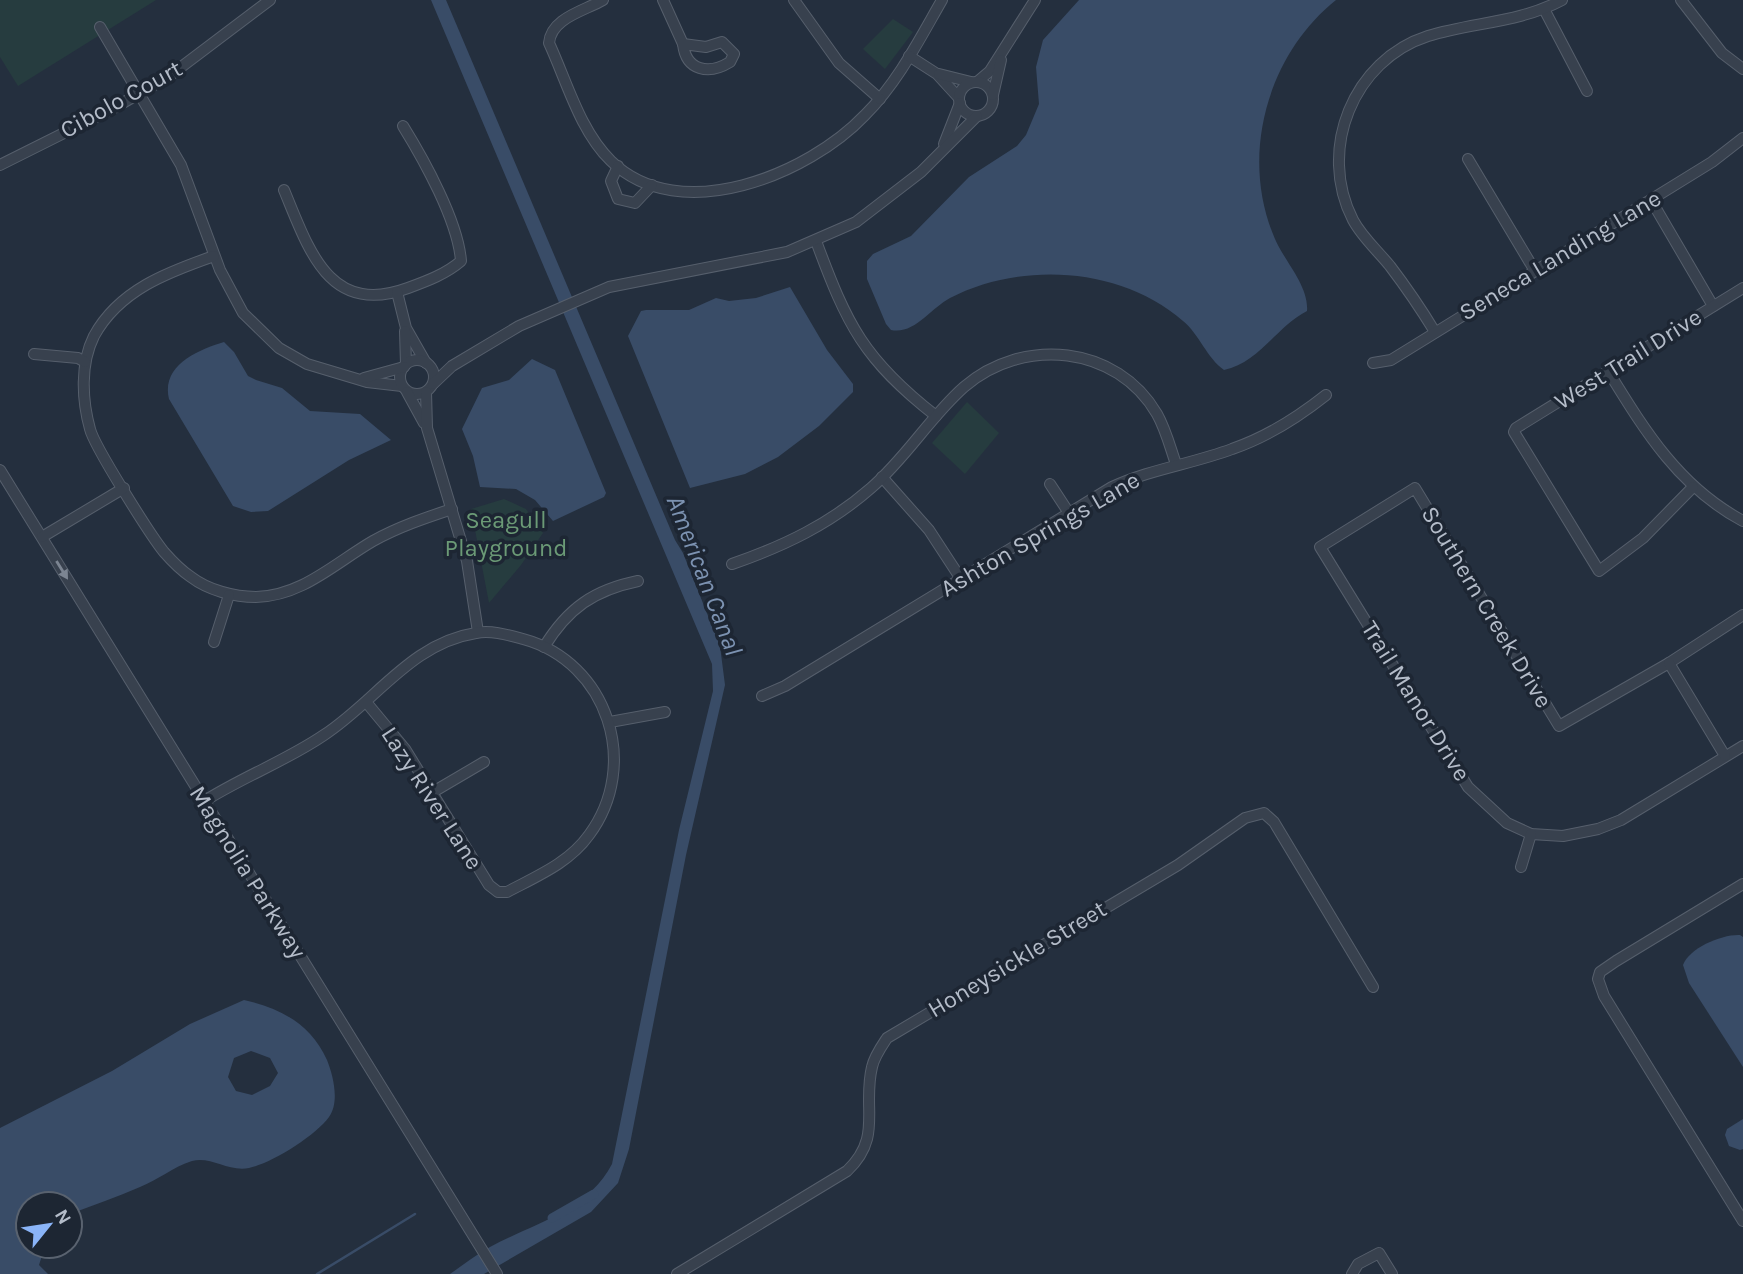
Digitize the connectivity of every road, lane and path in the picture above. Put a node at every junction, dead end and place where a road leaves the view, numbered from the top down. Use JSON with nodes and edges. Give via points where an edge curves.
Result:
{"nodes":[{"id":1,"x":270,"y":0,"type":"edge"},
{"id":2,"x":603,"y":0,"type":"edge"},
{"id":3,"x":663,"y":0,"type":"edge"},
{"id":4,"x":794,"y":0,"type":"edge"},
{"id":5,"x":942,"y":0,"type":"edge"},
{"id":6,"x":1035,"y":0,"type":"edge"},
{"id":7,"x":1562,"y":0,"type":"edge"},
{"id":8,"x":1681,"y":0,"type":"edge"},
{"id":9,"x":1544,"y":9,"type":"junction"},
{"id":10,"x":100,"y":27,"type":"dead end"},
{"id":11,"x":683,"y":44,"type":"junction"},
{"id":12,"x":1002,"y":54,"type":"junction"},
{"id":13,"x":909,"y":57,"type":"junction"},
{"id":14,"x":1743,"y":69,"type":"edge"},
{"id":15,"x":937,"y":74,"type":"junction"},
{"id":16,"x":974,"y":82,"type":"junction"},
{"id":17,"x":1587,"y":91,"type":"dead end"},
{"id":18,"x":141,"y":93,"type":"junction"},
{"id":19,"x":993,"y":95,"type":"junction"},
{"id":20,"x":880,"y":99,"type":"junction"},
{"id":21,"x":960,"y":101,"type":"junction"},
{"id":22,"x":977,"y":116,"type":"junction"},
{"id":23,"x":403,"y":126,"type":"dead end"},
{"id":24,"x":1743,"y":138,"type":"edge"},
{"id":25,"x":941,"y":150,"type":"junction"},
{"id":26,"x":1468,"y":159,"type":"dead end"},
{"id":27,"x":0,"y":165,"type":"edge"},
{"id":28,"x":618,"y":166,"type":"junction"},
{"id":29,"x":652,"y":185,"type":"junction"},
{"id":30,"x":284,"y":190,"type":"dead end"},
{"id":31,"x":1651,"y":200,"type":"junction"},
{"id":32,"x":816,"y":241,"type":"junction"},
{"id":33,"x":214,"y":256,"type":"junction"},
{"id":34,"x":1535,"y":271,"type":"junction"},
{"id":35,"x":1743,"y":288,"type":"edge"},
{"id":36,"x":397,"y":292,"type":"junction"},
{"id":37,"x":1713,"y":306,"type":"junction"},
{"id":38,"x":406,"y":328,"type":"junction"},
{"id":39,"x":1435,"y":331,"type":"junction"},
{"id":40,"x":34,"y":354,"type":"dead end"},
{"id":41,"x":85,"y":362,"type":"junction"},
{"id":42,"x":1373,"y":363,"type":"dead end"},
{"id":43,"x":428,"y":364,"type":"junction"},
{"id":44,"x":405,"y":365,"type":"junction"},
{"id":45,"x":452,"y":366,"type":"junction"},
{"id":46,"x":1608,"y":371,"type":"junction"},
{"id":47,"x":358,"y":379,"type":"junction"},
{"id":48,"x":429,"y":388,"type":"junction"},
{"id":49,"x":405,"y":389,"type":"junction"},
{"id":50,"x":1326,"y":395,"type":"dead end"},
{"id":51,"x":936,"y":416,"type":"junction"},
{"id":52,"x":427,"y":428,"type":"junction"},
{"id":53,"x":1176,"y":464,"type":"junction"},
{"id":54,"x":0,"y":470,"type":"edge"},
{"id":55,"x":882,"y":477,"type":"junction"},
{"id":56,"x":1050,"y":484,"type":"dead end"},
{"id":57,"x":1693,"y":487,"type":"junction"},
{"id":58,"x":124,"y":488,"type":"junction"},
{"id":59,"x":1415,"y":488,"type":"joint"},
{"id":60,"x":452,"y":509,"type":"junction"},
{"id":61,"x":1069,"y":513,"type":"junction"},
{"id":62,"x":1743,"y":521,"type":"edge"},
{"id":63,"x":42,"y":537,"type":"junction"},
{"id":64,"x":732,"y":564,"type":"dead end"},
{"id":65,"x":961,"y":579,"type":"junction"},
{"id":66,"x":638,"y":581,"type":"dead end"},
{"id":67,"x":229,"y":595,"type":"junction"},
{"id":68,"x":1743,"y":615,"type":"edge"},
{"id":69,"x":478,"y":632,"type":"junction"},
{"id":70,"x":214,"y":642,"type":"dead end"},
{"id":71,"x":544,"y":647,"type":"junction"},
{"id":72,"x":1669,"y":663,"type":"junction"},
{"id":73,"x":762,"y":696,"type":"dead end"},
{"id":74,"x":366,"y":702,"type":"junction"},
{"id":75,"x":665,"y":712,"type":"dead end"},
{"id":76,"x":610,"y":722,"type":"junction"},
{"id":77,"x":1743,"y":746,"type":"edge"},
{"id":78,"x":1725,"y":756,"type":"junction"},
{"id":79,"x":484,"y":762,"type":"dead end"},
{"id":80,"x":433,"y":792,"type":"junction"},
{"id":81,"x":203,"y":802,"type":"junction"},
{"id":82,"x":1531,"y":834,"type":"junction"},
{"id":83,"x":1521,"y":867,"type":"dead end"},
{"id":84,"x":1743,"y":884,"type":"edge"},
{"id":85,"x":1373,"y":986,"type":"dead end"},
{"id":86,"x":1743,"y":1221,"type":"edge"},
{"id":87,"x":495,"y":1272,"type":"edge"},
{"id":88,"x":677,"y":1274,"type":"edge"},
{"id":89,"x":1352,"y":1274,"type":"edge"},
{"id":90,"x":1392,"y":1274,"type":"edge"}],
"edges":[{"from":1,"to":18,"type":"street","name":"Cibolo Court"},
{"from":2,"to":28,"type":"street","via":[[565,19],[550,33],[550,43],[589,132]]},
{"from":3,"to":11,"type":"street"},
{"from":4,"to":20,"type":"street","via":[[839,63]]},
{"from":5,"to":13,"type":"street"},
{"from":6,"to":12,"type":"street"},
{"from":7,"to":9,"type":"street"},
{"from":8,"to":14,"type":"street","via":[[1721,53]]},
{"from":9,"to":17,"type":"street"},
{"from":9,"to":39,"type":"street","via":[[1428,36],[1398,49],[1356,90],[1345,121],[1339,152],[1352,218]]},
{"from":10,"to":18,"type":"street"},
{"from":11,"to":11,"type":"street","via":[[699,70],[724,66],[734,57],[732,48],[722,41],[706,47]]},
{"from":12,"to":16,"type":"street","via":[[986,76]]},
{"from":12,"to":19,"type":"street"},
{"from":13,"to":15,"type":"street"},
{"from":13,"to":20,"type":"street"},
{"from":15,"to":16,"type":"street"},
{"from":15,"to":21,"type":"street"},
{"from":16,"to":19,"type":"street","via":[[987,85]]},
{"from":16,"to":21,"type":"street","via":[[963,88]]},
{"from":18,"to":27,"type":"street","name":"Cibolo Court"},
{"from":18,"to":33,"type":"street","via":[[188,181]]},
{"from":19,"to":22,"type":"street","via":[[988,111]]},
{"from":20,"to":29,"type":"street","via":[[833,144],[771,177],[685,192]]},
{"from":21,"to":22,"type":"street","via":[[966,112]]},
{"from":21,"to":25,"type":"street"},
{"from":22,"to":25,"type":"street"},
{"from":23,"to":36,"type":"street","via":[[433,180],[461,261]]},
{"from":24,"to":31,"type":"street","name":"Seneca Landing Lane"},
{"from":25,"to":32,"type":"street","via":[[867,214]]},
{"from":26,"to":34,"type":"street"},
{"from":28,"to":29,"type":"street"},
{"from":28,"to":29,"type":"street","via":[[611,181],[618,199],[635,203]]},
{"from":30,"to":36,"type":"street","via":[[316,258],[334,283],[352,294]]},
{"from":31,"to":34,"type":"street","name":"Seneca Landing Lane"},
{"from":31,"to":37,"type":"street"},
{"from":32,"to":45,"type":"street","via":[[787,252],[630,280],[519,326]]},
{"from":32,"to":51,"type":"street","via":[[855,335],[888,375]]},
{"from":33,"to":41,"type":"street","via":[[135,291],[111,311],[93,337]]},
{"from":33,"to":47,"type":"street","via":[[233,298],[265,337],[307,364]]},
{"from":34,"to":39,"type":"street","name":"Seneca Landing Lane"},
{"from":35,"to":37,"type":"street","name":"West Trail Drive"},
{"from":36,"to":38,"type":"street"},
{"from":37,"to":46,"type":"street","name":"West Trail Drive"},
{"from":38,"to":43,"type":"street"},
{"from":38,"to":44,"type":"street"},
{"from":39,"to":42,"type":"street","name":"Seneca Landing Lane","via":[[1391,360]]},
{"from":40,"to":41,"type":"street"},
{"from":41,"to":58,"type":"street","via":[[83,399],[90,433]]},
{"from":43,"to":44,"type":"street","via":[[415,360]]},
{"from":43,"to":45,"type":"street"},
{"from":43,"to":48,"type":"street","via":[[434,374]]},
{"from":44,"to":47,"type":"street"},
{"from":44,"to":49,"type":"street","via":[[400,374]]},
{"from":45,"to":48,"type":"street"},
{"from":46,"to":57,"type":"street","via":[[1648,436]]},
{"from":46,"to":57,"type":"street","name":"West Trail Drive","via":[[1514,432],[1599,571],[1643,538]]},
{"from":47,"to":49,"type":"street"},
{"from":48,"to":49,"type":"street","via":[[417,394]]},
{"from":48,"to":52,"type":"street"},
{"from":49,"to":52,"type":"street"},
{"from":50,"to":53,"type":"street","name":"Ashton Springs Lane","via":[[1259,439]]},
{"from":51,"to":53,"type":"street","via":[[982,373],[1040,353],[1067,354],[1120,374],[1140,393],[1156,412]]},
{"from":51,"to":55,"type":"street","via":[[910,451]]},
{"from":52,"to":60,"type":"street"},
{"from":53,"to":61,"type":"street","name":"Ashton Springs Lane","via":[[1139,475]]},
{"from":54,"to":63,"type":"street","name":"Magnolia Parkway"},
{"from":55,"to":64,"type":"street","via":[[815,530]]},
{"from":55,"to":65,"type":"street","via":[[929,530]]},
{"from":56,"to":61,"type":"street"},
{"from":57,"to":62,"type":"street"},
{"from":58,"to":63,"type":"street"},
{"from":58,"to":67,"type":"street","via":[[163,551],[192,578]]},
{"from":59,"to":72,"type":"street","name":"Southern Creek Drive","via":[[1559,726]]},
{"from":59,"to":82,"type":"street","name":"Trail Manor Drive","via":[[1321,547],[1468,786],[1507,824]]},
{"from":60,"to":67,"type":"street","via":[[374,540],[279,595]]},
{"from":60,"to":69,"type":"street","via":[[467,561]]},
{"from":61,"to":65,"type":"street","name":"Ashton Springs Lane"},
{"from":63,"to":81,"type":"street","name":"Magnolia Parkway","one_way":true},
{"from":65,"to":73,"type":"street","name":"Ashton Springs Lane","via":[[785,687]]},
{"from":66,"to":71,"type":"street","via":[[587,598],[559,623]]},
{"from":67,"to":70,"type":"street"},
{"from":68,"to":72,"type":"street"},
{"from":69,"to":71,"type":"street","via":[[504,634]]},
{"from":69,"to":74,"type":"street","via":[[416,657]]},
{"from":71,"to":76,"type":"street","via":[[590,685]]},
{"from":72,"to":78,"type":"street"},
{"from":74,"to":80,"type":"street","name":"Lazy River Lane"},
{"from":74,"to":81,"type":"street","via":[[304,748]]},
{"from":75,"to":76,"type":"street"},
{"from":76,"to":80,"type":"street","name":"Lazy River Lane","via":[[614,775],[609,798],[590,834],[564,862],[507,892],[489,885]]},
{"from":77,"to":78,"type":"street"},
{"from":78,"to":82,"type":"street","via":[[1598,830],[1563,836]]},
{"from":79,"to":80,"type":"street"},
{"from":81,"to":87,"type":"street","name":"Magnolia Parkway"},
{"from":82,"to":83,"type":"street"},
{"from":84,"to":86,"type":"street","via":[[1616,961],[1600,972],[1598,979],[1604,996]]},
{"from":85,"to":88,"type":"street","name":"Honeysickle Street","via":[[1273,822],[1264,813],[1245,818],[1178,865],[887,1038],[872,1068],[869,1138],[858,1161]]},
{"from":89,"to":90,"type":"street","via":[[1358,1265],[1379,1254]]}]}
